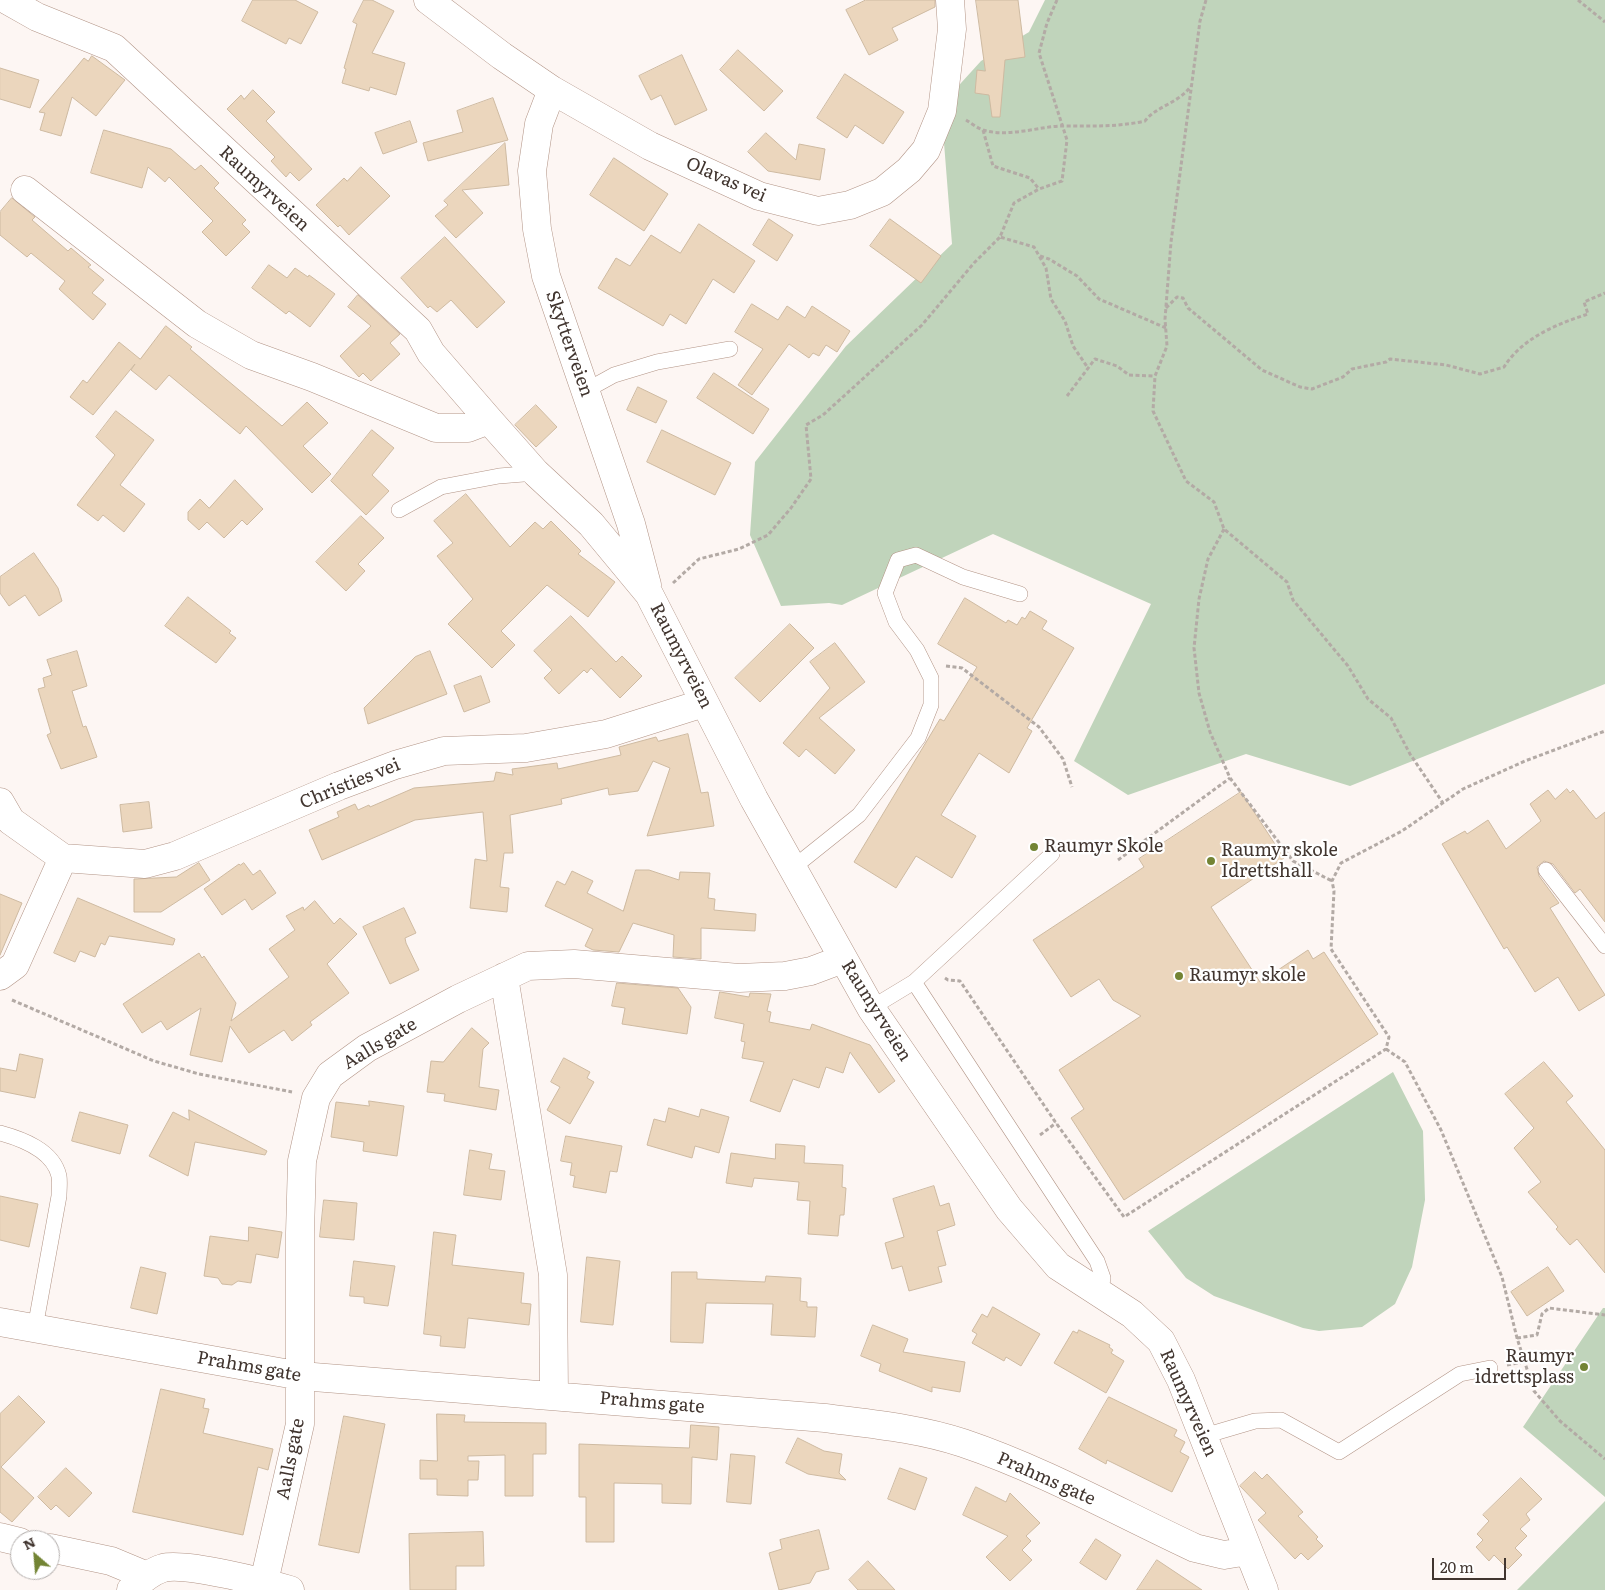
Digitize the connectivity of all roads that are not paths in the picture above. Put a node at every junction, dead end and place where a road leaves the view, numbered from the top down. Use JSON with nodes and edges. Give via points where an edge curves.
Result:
{"nodes":[{"id":1,"x":7,"y":0,"type":"edge"},
{"id":2,"x":428,"y":0,"type":"edge"},
{"id":3,"x":950,"y":0,"type":"edge"},
{"id":4,"x":552,"y":90,"type":"junction"},
{"id":5,"x":25,"y":190,"type":"dead end"},
{"id":6,"x":730,"y":349,"type":"dead end"},
{"id":7,"x":585,"y":391,"type":"junction"},
{"id":8,"x":489,"y":420,"type":"junction"},
{"id":9,"x":536,"y":473,"type":"junction"},
{"id":10,"x":400,"y":510,"type":"dead end"},
{"id":11,"x":649,"y":594,"type":"junction"},
{"id":12,"x":1020,"y":594,"type":"dead end"},
{"id":13,"x":704,"y":703,"type":"junction"},
{"id":14,"x":4,"y":816,"type":"edge"},
{"id":15,"x":1052,"y":854,"type":"dead end"},
{"id":16,"x":63,"y":858,"type":"junction"},
{"id":17,"x":794,"y":867,"type":"junction"},
{"id":18,"x":1546,"y":870,"type":"dead end"},
{"id":19,"x":1605,"y":946,"type":"edge"},
{"id":20,"x":843,"y":959,"type":"junction"},
{"id":21,"x":504,"y":977,"type":"junction"},
{"id":22,"x":914,"y":982,"type":"junction"},
{"id":23,"x":4,"y":987,"type":"edge"},
{"id":24,"x":871,"y":1008,"type":"junction"},
{"id":25,"x":0,"y":1133,"type":"edge"},
{"id":26,"x":1100,"y":1294,"type":"junction"},
{"id":27,"x":0,"y":1322,"type":"edge"},
{"id":28,"x":35,"y":1328,"type":"junction"},
{"id":29,"x":1490,"y":1368,"type":"dead end"},
{"id":30,"x":300,"y":1376,"type":"junction"},
{"id":31,"x":554,"y":1395,"type":"junction"},
{"id":32,"x":1204,"y":1436,"type":"junction"},
{"id":33,"x":60,"y":1550,"type":"edge"},
{"id":34,"x":1248,"y":1551,"type":"junction"},
{"id":35,"x":264,"y":1582,"type":"junction"},
{"id":36,"x":139,"y":1583,"type":"edge"},
{"id":37,"x":290,"y":1590,"type":"edge"},
{"id":38,"x":1264,"y":1590,"type":"edge"}],
"edges":[{"from":1,"to":8,"type":"street","name":"Raumyrveien","via":[[38,17],[114,48],[418,330],[431,352]]},
{"from":2,"to":4,"type":"street","name":"Olavas vei"},
{"from":3,"to":4,"type":"street","name":"Olavas vei","via":[[952,29],[942,111],[926,150],[909,170],[882,192],[850,205],[818,211],[759,196],[650,146]]},
{"from":4,"to":7,"type":"street","name":"Skytterveien","via":[[539,124],[532,171],[537,229],[546,276]]},
{"from":5,"to":8,"type":"street","via":[[197,324],[251,354],[436,428],[468,428]]},
{"from":6,"to":7,"type":"lane","via":[[656,362],[614,375]]},
{"from":7,"to":11,"type":"street","name":"Skytterveien","via":[[631,524]]},
{"from":8,"to":9,"type":"street","name":"Raumyrveien"},
{"from":9,"to":10,"type":"lane","via":[[442,487]]},
{"from":9,"to":11,"type":"street","name":"Raumyrveien","via":[[591,524]]},
{"from":11,"to":13,"type":"street","name":"Raumyrveien"},
{"from":12,"to":17,"type":"lane","via":[[963,577],[916,555],[898,560],[884,593],[896,622],[917,650],[931,678],[931,705],[918,738],[859,815]]},
{"from":13,"to":16,"type":"street","name":"Christies vei","via":[[606,734],[526,748],[444,752],[395,765],[175,856],[145,864]]},
{"from":13,"to":17,"type":"street","name":"Raumyrveien"},
{"from":14,"to":16,"type":"street"},
{"from":15,"to":22,"type":"lane"},
{"from":16,"to":23,"type":"street"},
{"from":17,"to":20,"type":"street","name":"Raumyrveien"},
{"from":18,"to":19,"type":"lane"},
{"from":20,"to":21,"type":"street","name":"Aalls gate","via":[[811,971],[776,977],[740,978],[574,964],[528,966]]},
{"from":20,"to":24,"type":"street","name":"Raumyrveien"},
{"from":21,"to":30,"type":"street","name":"Aalls gate","via":[[367,1048],[330,1076],[316,1098],[302,1162]]},
{"from":21,"to":31,"type":"street","via":[[553,1275]]},
{"from":22,"to":24,"type":"lane"},
{"from":22,"to":26,"type":"lane","via":[[1097,1261],[1103,1278]]},
{"from":24,"to":26,"type":"street","name":"Raumyrveien","via":[[1009,1209],[1058,1266]]},
{"from":25,"to":28,"type":"lane","via":[[39,1148],[59,1176],[59,1196]]},
{"from":26,"to":32,"type":"street","name":"Raumyrveien","via":[[1132,1314],[1161,1341]]},
{"from":27,"to":28,"type":"street","name":"Prahms gate"},
{"from":28,"to":30,"type":"street","name":"Prahms gate"},
{"from":29,"to":32,"type":"lane","via":[[1460,1374],[1339,1452],[1281,1420],[1255,1421]]},
{"from":30,"to":31,"type":"street","name":"Prahms gate"},
{"from":30,"to":35,"type":"street","name":"Aalls gate","via":[[300,1424]]},
{"from":31,"to":34,"type":"street","name":"Prahms gate","via":[[824,1418],[910,1429],[962,1443],[1018,1464],[1195,1548],[1224,1555]]},
{"from":32,"to":34,"type":"street","name":"Raumyrveien"},
{"from":33,"to":36,"type":"street","via":[[111,1561]]},
{"from":34,"to":38,"type":"street","name":"Raumyrveien"},
{"from":35,"to":36,"type":"street","via":[[190,1568],[165,1568]]},
{"from":35,"to":37,"type":"street"}]}
